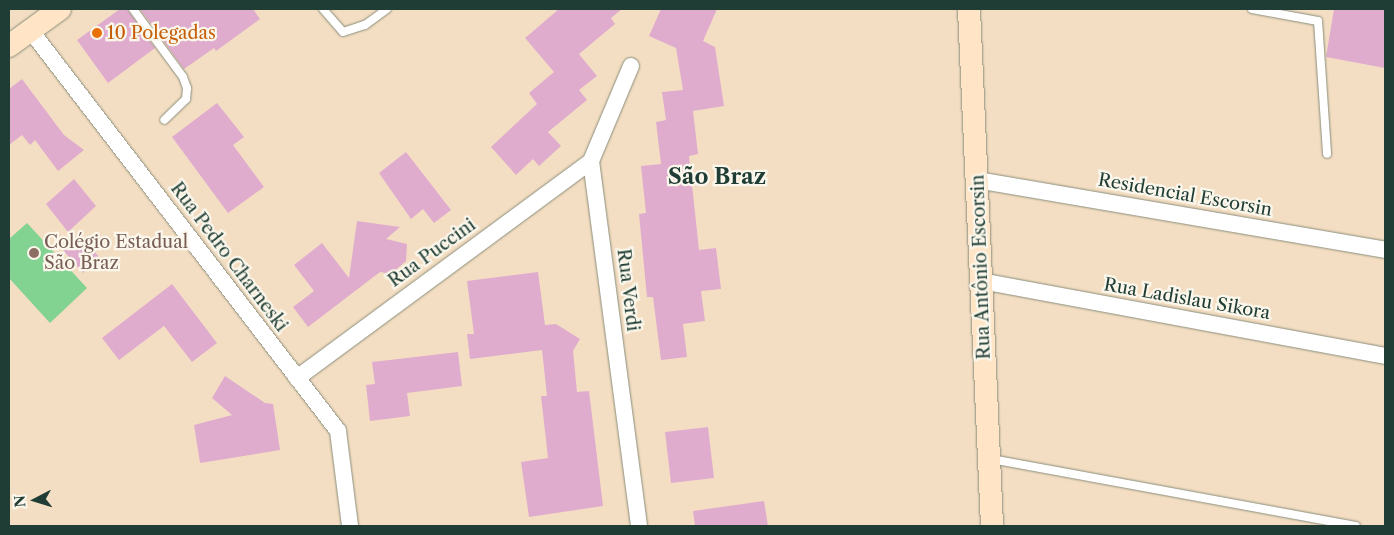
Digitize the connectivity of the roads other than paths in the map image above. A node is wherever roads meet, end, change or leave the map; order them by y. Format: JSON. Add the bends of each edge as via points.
{"nodes":[{"id":1,"x":60,"y":9,"type":"edge"},
{"id":2,"x":133,"y":9,"type":"edge"},
{"id":3,"x":323,"y":9,"type":"edge"},
{"id":4,"x":387,"y":9,"type":"edge"},
{"id":5,"x":969,"y":9,"type":"edge"},
{"id":6,"x":1252,"y":9,"type":"edge"},
{"id":7,"x":31,"y":31,"type":"junction"},
{"id":8,"x":9,"y":46,"type":"edge"},
{"id":9,"x":631,"y":66,"type":"dead end"},
{"id":10,"x":164,"y":120,"type":"dead end"},
{"id":11,"x":1327,"y":154,"type":"dead end"},
{"id":12,"x":591,"y":161,"type":"junction"},
{"id":13,"x":977,"y":180,"type":"junction"},
{"id":14,"x":1385,"y":250,"type":"edge"},
{"id":15,"x":981,"y":281,"type":"junction"},
{"id":16,"x":1385,"y":356,"type":"edge"},
{"id":17,"x":297,"y":378,"type":"junction"},
{"id":18,"x":989,"y":459,"type":"junction"},
{"id":19,"x":350,"y":526,"type":"edge"},
{"id":20,"x":639,"y":526,"type":"edge"},
{"id":21,"x":992,"y":526,"type":"edge"},
{"id":22,"x":1356,"y":526,"type":"edge"}],
"edges":[{"from":1,"to":7,"type":"street"},
{"from":2,"to":10,"type":"lane","via":[[183,77],[187,88],[186,99]]},
{"from":3,"to":4,"type":"lane","via":[[343,32],[365,25]]},
{"from":5,"to":13,"type":"street","name":"Rua Antônio Escorsin"},
{"from":6,"to":11,"type":"lane","via":[[1318,21]]},
{"from":7,"to":8,"type":"street"},
{"from":7,"to":17,"type":"street","name":"Rua Pedro Charneski"},
{"from":9,"to":12,"type":"street"},
{"from":12,"to":17,"type":"street","name":"Rua Puccini"},
{"from":12,"to":20,"type":"street","name":"Rua Verdi"},
{"from":13,"to":14,"type":"street","name":"Residencial Escorsin"},
{"from":13,"to":15,"type":"street","name":"Rua Antônio Escorsin"},
{"from":15,"to":16,"type":"street","name":"Rua Ladislau Sikora"},
{"from":15,"to":18,"type":"street","name":"Rua Antônio Escorsin"},
{"from":17,"to":19,"type":"street","name":"Rua Pedro Charneski","via":[[338,431]]},
{"from":18,"to":21,"type":"street","name":"Rua Antônio Escorsin"},
{"from":18,"to":22,"type":"lane"}]}
